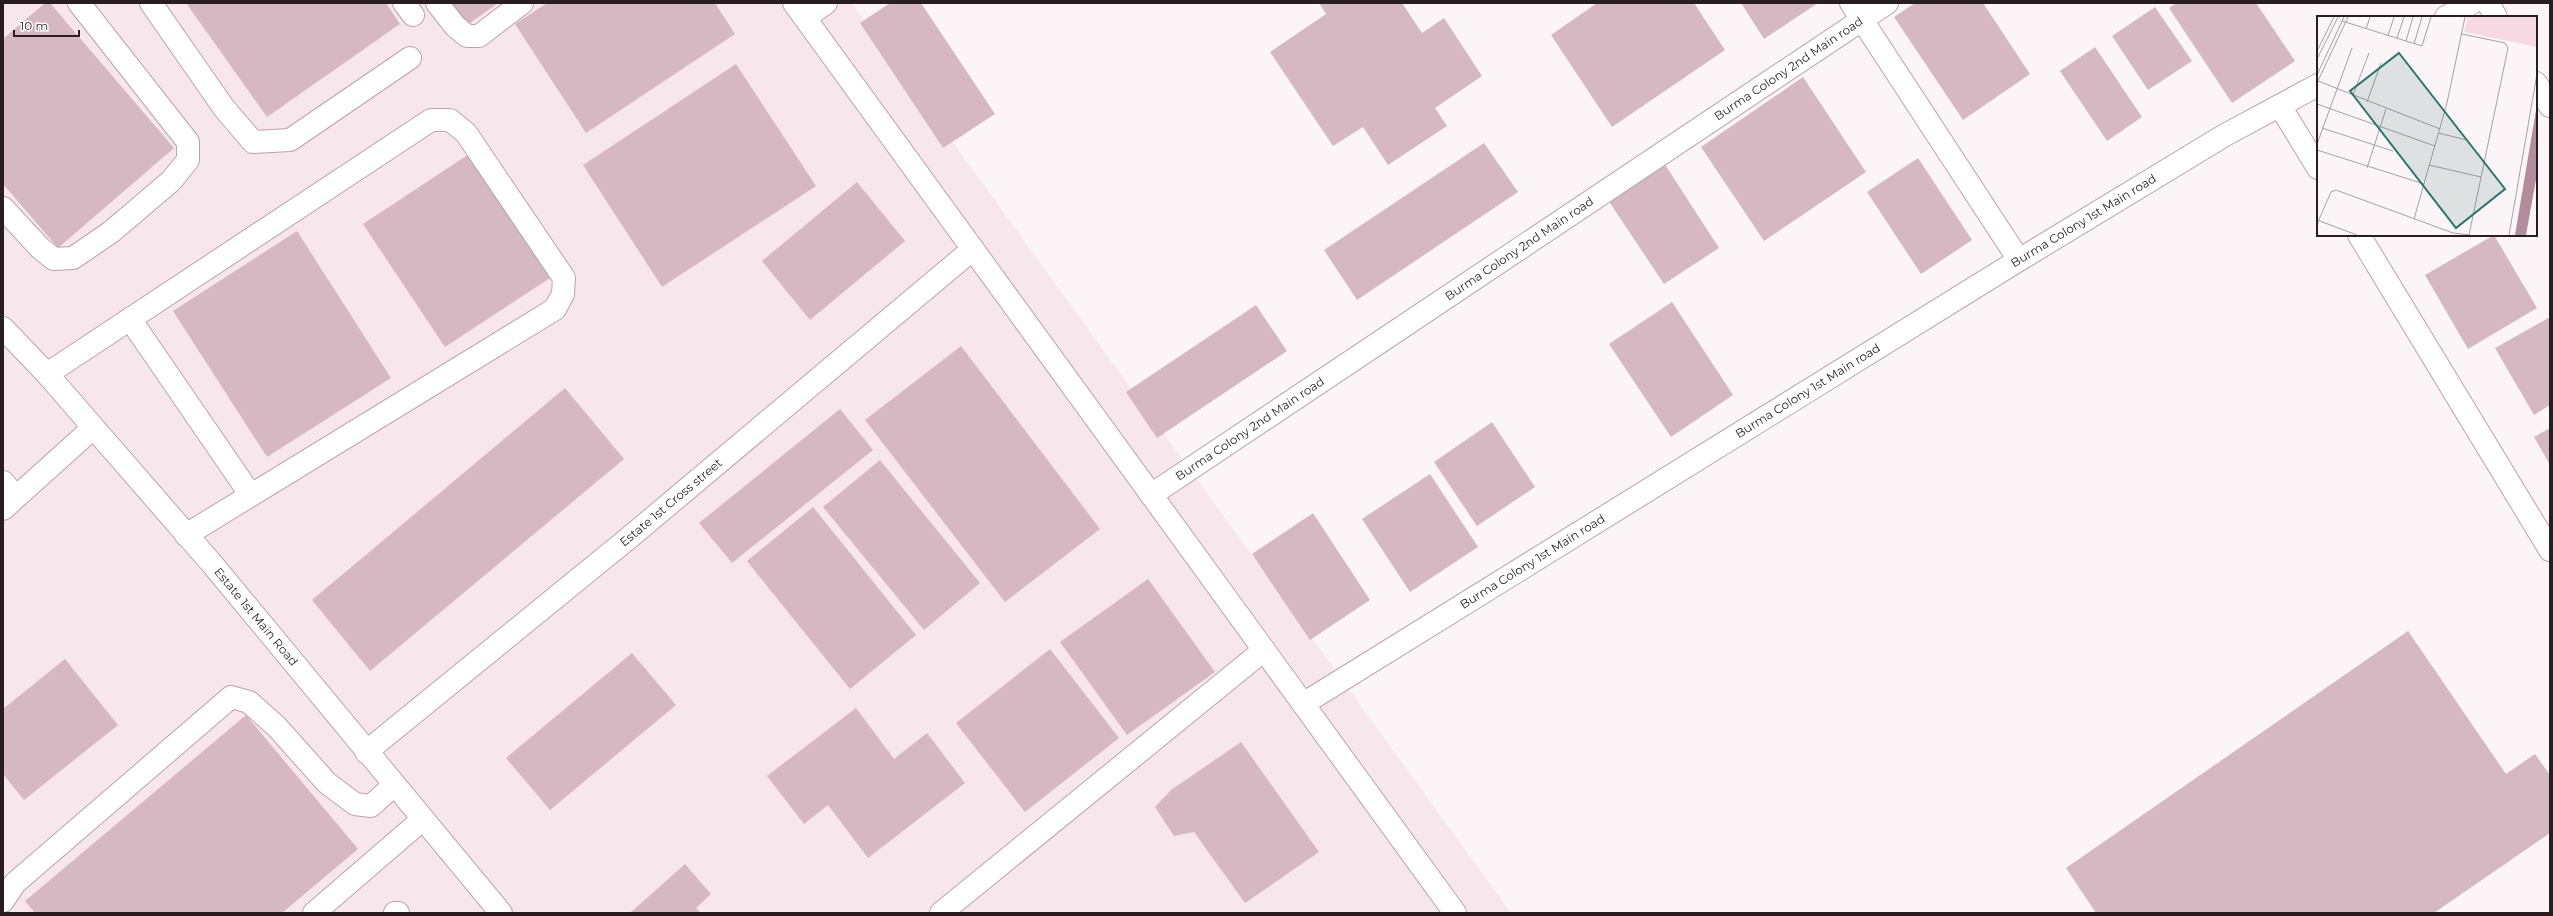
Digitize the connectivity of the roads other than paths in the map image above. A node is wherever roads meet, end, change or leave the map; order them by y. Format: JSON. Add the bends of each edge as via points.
{"nodes":[{"id":1,"x":79,"y":3,"type":"edge"},
{"id":2,"x":150,"y":3,"type":"edge"},
{"id":3,"x":436,"y":3,"type":"edge"},
{"id":4,"x":522,"y":3,"type":"edge"},
{"id":5,"x":826,"y":3,"type":"edge"},
{"id":6,"x":1887,"y":3,"type":"edge"},
{"id":7,"x":2472,"y":3,"type":"edge"},
{"id":8,"x":2488,"y":3,"type":"edge"},
{"id":9,"x":799,"y":10,"type":"edge"},
{"id":10,"x":1857,"y":11,"type":"edge"},
{"id":11,"x":2448,"y":16,"type":"edge"},
{"id":12,"x":2495,"y":16,"type":"edge"},
{"id":13,"x":410,"y":58,"type":"dead end"},
{"id":14,"x":2537,"y":85,"type":"edge"},
{"id":15,"x":2317,"y":86,"type":"edge"},
{"id":16,"x":2280,"y":106,"type":"junction"},
{"id":17,"x":2550,"y":106,"type":"edge"},
{"id":18,"x":2317,"y":166,"type":"edge"},
{"id":19,"x":3,"y":208,"type":"edge"},
{"id":20,"x":2360,"y":236,"type":"edge"},
{"id":21,"x":972,"y":249,"type":"junction"},
{"id":22,"x":2019,"y":260,"type":"junction"},
{"id":23,"x":130,"y":319,"type":"junction"},
{"id":24,"x":3,"y":328,"type":"edge"},
{"id":25,"x":47,"y":374,"type":"junction"},
{"id":26,"x":93,"y":428,"type":"junction"},
{"id":27,"x":250,"y":494,"type":"junction"},
{"id":28,"x":1151,"y":495,"type":"junction"},
{"id":29,"x":7,"y":496,"type":"edge"},
{"id":30,"x":186,"y":535,"type":"junction"},
{"id":31,"x":2550,"y":550,"type":"edge"},
{"id":32,"x":1264,"y":650,"type":"junction"},
{"id":33,"x":1303,"y":704,"type":"junction"},
{"id":34,"x":366,"y":752,"type":"junction"},
{"id":35,"x":394,"y":785,"type":"junction"},
{"id":36,"x":423,"y":819,"type":"junction"},
{"id":37,"x":3,"y":901,"type":"edge"},
{"id":38,"x":3,"y":904,"type":"edge"},
{"id":39,"x":7,"y":913,"type":"edge"},
{"id":40,"x":314,"y":913,"type":"edge"},
{"id":41,"x":501,"y":913,"type":"edge"},
{"id":42,"x":941,"y":913,"type":"edge"},
{"id":43,"x":1455,"y":913,"type":"edge"}],
"edges":[{"from":1,"to":19,"type":"street","via":[[188,142],[188,160],[171,181],[110,232],[73,258],[54,259],[40,248]]},
{"from":2,"to":13,"type":"street","via":[[224,108],[253,142],[290,140]]},
{"from":3,"to":4,"type":"street","via":[[467,36],[479,36]]},
{"from":5,"to":9,"type":"street"},
{"from":6,"to":10,"type":"street","name":"Burma Colony 2nd Main road"},
{"from":7,"to":11,"type":"street"},
{"from":8,"to":12,"type":"street"},
{"from":9,"to":21,"type":"street"},
{"from":10,"to":22,"type":"street"},
{"from":10,"to":28,"type":"street","name":"Burma Colony 2nd Main road"},
{"from":14,"to":17,"type":"street"},
{"from":15,"to":16,"type":"street","name":"Burma Colony 1st Main road"},
{"from":16,"to":18,"type":"street"},
{"from":16,"to":22,"type":"street","name":"Burma Colony 1st Main road","via":[[2225,135]]},
{"from":20,"to":31,"type":"street"},
{"from":21,"to":28,"type":"street"},
{"from":21,"to":34,"type":"street","name":"Estate 1st Cross street","via":[[630,537]]},
{"from":22,"to":33,"type":"street","name":"Burma Colony 1st Main road"},
{"from":23,"to":25,"type":"street"},
{"from":23,"to":27,"type":"street"},
{"from":23,"to":27,"type":"street","via":[[431,120],[450,120],[466,133],[517,207],[564,278],[563,294],[555,310]]},
{"from":24,"to":25,"type":"street","name":"Estate 1st Main Road"},
{"from":25,"to":26,"type":"street","name":"Estate 1st Main Road"},
{"from":26,"to":29,"type":"street"},
{"from":26,"to":30,"type":"street","name":"Estate 1st Main Road"},
{"from":27,"to":30,"type":"street"},
{"from":28,"to":32,"type":"street"},
{"from":30,"to":34,"type":"street","name":"Estate 1st Main Road"},
{"from":32,"to":33,"type":"street"},
{"from":32,"to":42,"type":"street"},
{"from":33,"to":43,"type":"street"},
{"from":34,"to":35,"type":"street","name":"Estate 1st Main Road"},
{"from":35,"to":36,"type":"street","name":"Estate 1st Main Road"},
{"from":35,"to":37,"type":"street","via":[[371,806],[355,804],[327,783],[277,727],[249,702],[231,697],[15,883]]},
{"from":36,"to":40,"type":"street"},
{"from":36,"to":41,"type":"street","name":"Estate 1st Main Road"},
{"from":38,"to":39,"type":"street"}]}
